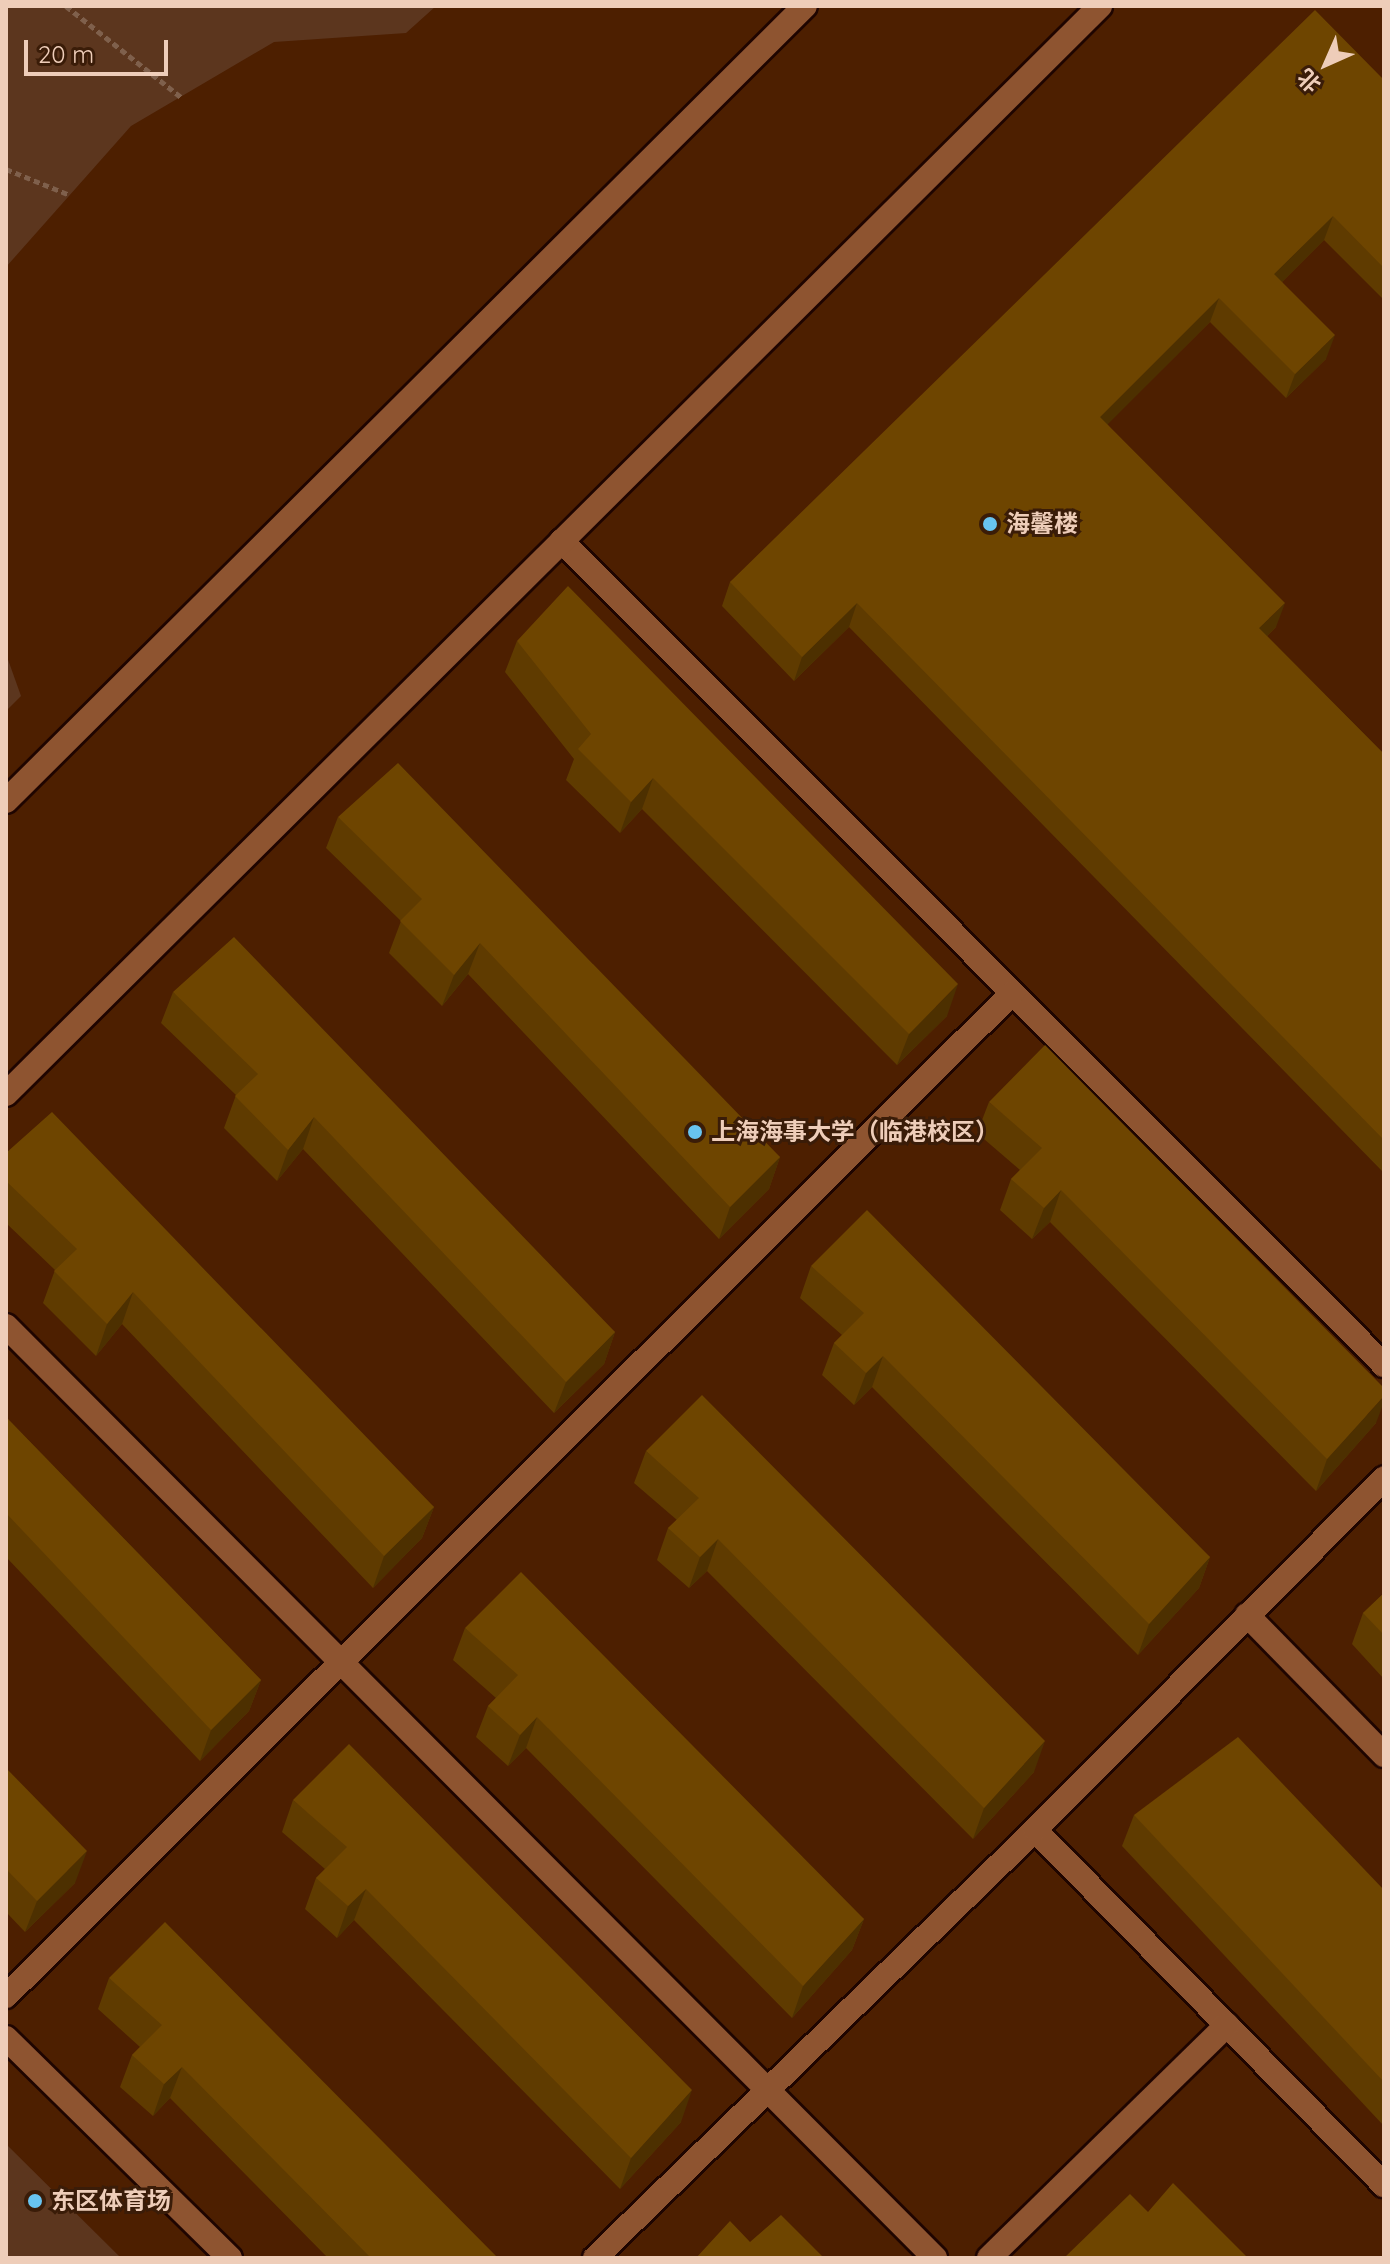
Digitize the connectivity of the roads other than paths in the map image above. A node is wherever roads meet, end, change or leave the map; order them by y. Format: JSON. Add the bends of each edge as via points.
{"nodes":[{"id":1,"x":805,"y":6,"type":"edge"},
{"id":2,"x":1100,"y":6,"type":"edge"},
{"id":3,"x":562,"y":541,"type":"junction"},
{"id":4,"x":6,"y":801,"type":"edge"},
{"id":5,"x":1012,"y":993,"type":"junction"},
{"id":6,"x":6,"y":1094,"type":"edge"},
{"id":7,"x":6,"y":1326,"type":"edge"},
{"id":8,"x":1384,"y":1365,"type":"edge"},
{"id":9,"x":1384,"y":1478,"type":"edge"},
{"id":10,"x":1247,"y":1615,"type":"junction"},
{"id":11,"x":340,"y":1662,"type":"junction"},
{"id":12,"x":1384,"y":1755,"type":"edge"},
{"id":13,"x":1035,"y":1830,"type":"junction"},
{"id":14,"x":6,"y":1996,"type":"edge"},
{"id":15,"x":1227,"y":2025,"type":"junction"},
{"id":16,"x":6,"y":2038,"type":"edge"},
{"id":17,"x":766,"y":2090,"type":"junction"},
{"id":18,"x":1384,"y":2185,"type":"edge"},
{"id":19,"x":230,"y":2258,"type":"edge"},
{"id":20,"x":595,"y":2258,"type":"edge"},
{"id":21,"x":935,"y":2258,"type":"edge"},
{"id":22,"x":989,"y":2258,"type":"edge"}],
"edges":[{"from":1,"to":4,"type":"lane"},
{"from":2,"to":3,"type":"lane"},
{"from":3,"to":5,"type":"lane"},
{"from":3,"to":6,"type":"lane"},
{"from":5,"to":8,"type":"lane"},
{"from":5,"to":11,"type":"lane"},
{"from":7,"to":11,"type":"lane"},
{"from":9,"to":10,"type":"lane"},
{"from":10,"to":12,"type":"lane"},
{"from":10,"to":13,"type":"lane"},
{"from":11,"to":14,"type":"lane"},
{"from":11,"to":17,"type":"lane"},
{"from":13,"to":15,"type":"lane"},
{"from":13,"to":17,"type":"lane"},
{"from":15,"to":18,"type":"lane"},
{"from":15,"to":22,"type":"lane"},
{"from":16,"to":19,"type":"lane"},
{"from":17,"to":20,"type":"lane"},
{"from":17,"to":21,"type":"lane"}]}
